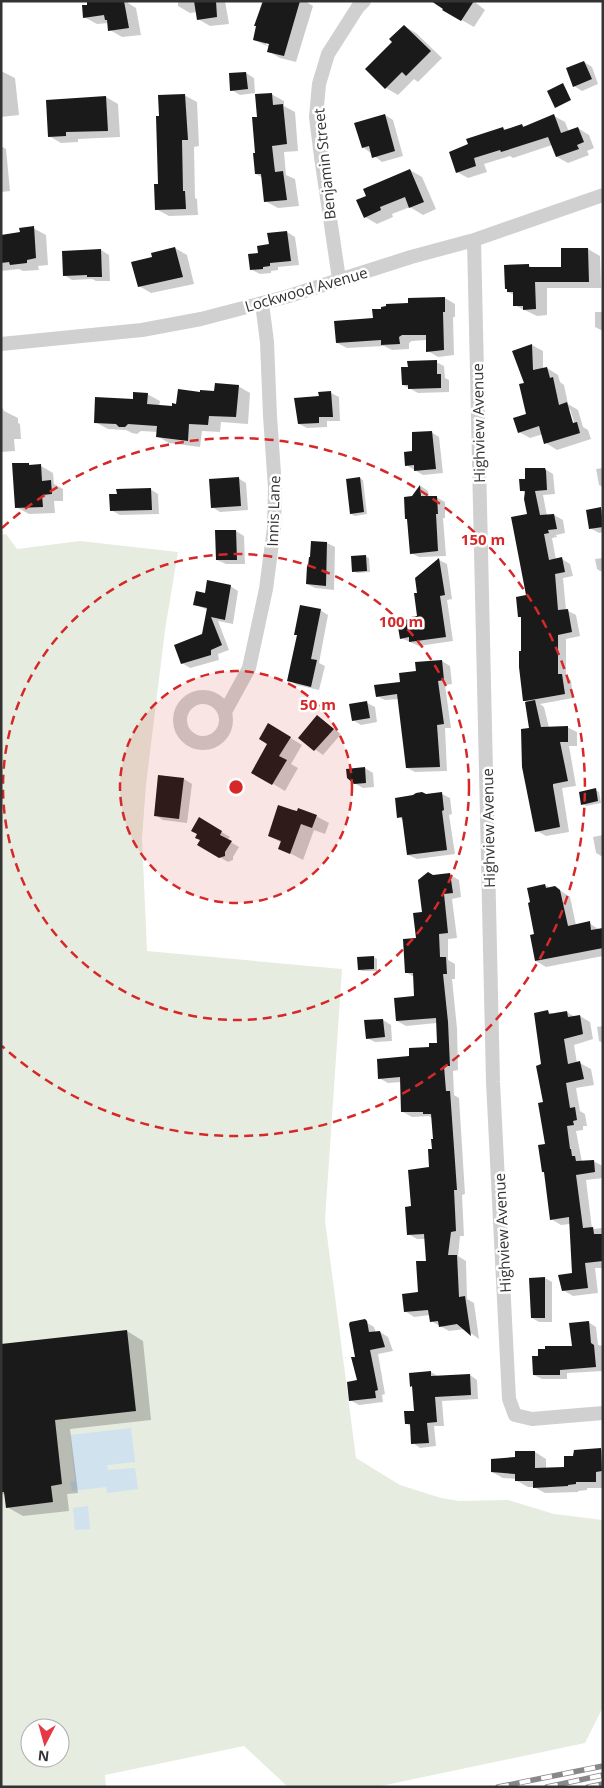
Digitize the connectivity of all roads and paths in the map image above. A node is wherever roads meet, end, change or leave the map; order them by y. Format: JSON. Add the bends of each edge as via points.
{"nodes":[{"id":1,"x":358,"y":3,"type":"edge"},
{"id":2,"x":603,"y":195,"type":"edge"},
{"id":3,"x":474,"y":240,"type":"junction"},
{"id":4,"x":339,"y":280,"type":"junction"},
{"id":5,"x":262,"y":303,"type":"junction"},
{"id":6,"x":1,"y":344,"type":"edge"},
{"id":7,"x":225,"y":712,"type":"dead end"},
{"id":8,"x":603,"y":1413,"type":"edge"}],
"edges":[{"from":1,"to":4,"type":"street","name":"Benjamin Street","via":[[328,54],[319,84],[316,117]]},
{"from":2,"to":3,"type":"street","name":"Lockwood Avenue"},
{"from":3,"to":4,"type":"street","name":"Lockwood Avenue"},
{"from":3,"to":8,"type":"street","name":"Highview Avenue","via":[[494,1082],[509,1399],[514,1415],[532,1419]]},
{"from":4,"to":5,"type":"street","name":"Lockwood Avenue"},
{"from":5,"to":6,"type":"street","name":"Lockwood Avenue","via":[[142,330]]},
{"from":5,"to":7,"type":"street","name":"Innis Lane","via":[[275,488],[274,528],[266,589],[249,668]]}]}
